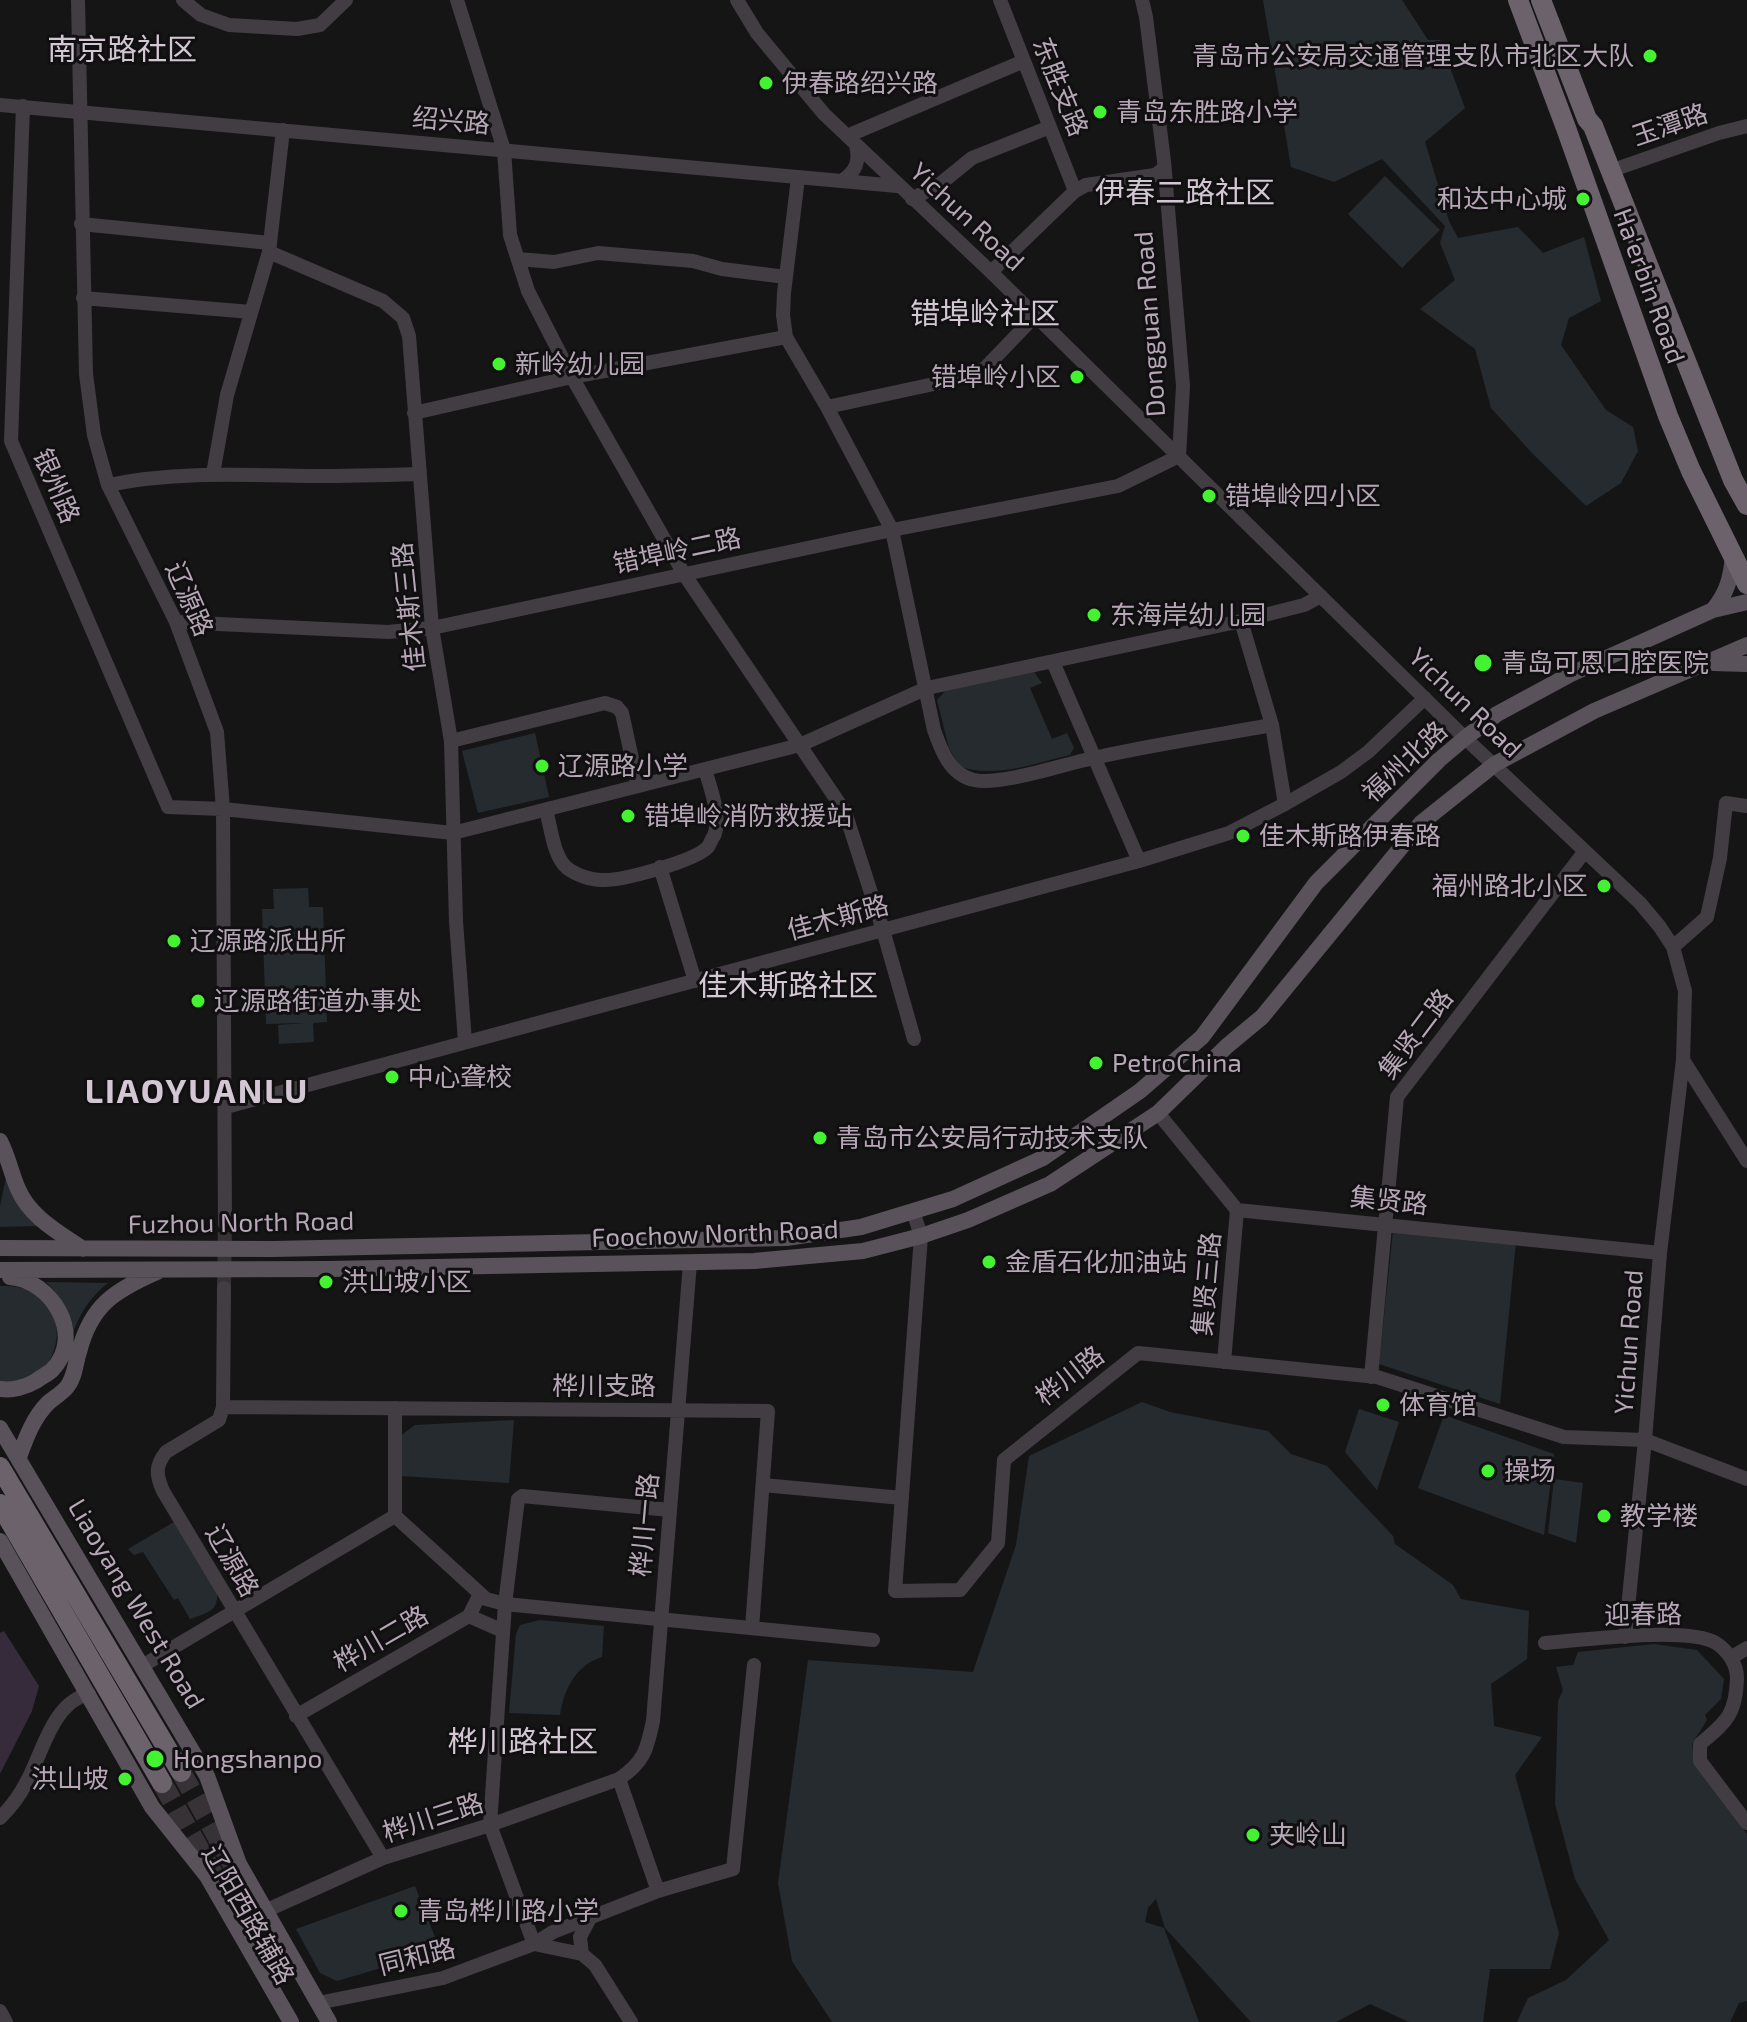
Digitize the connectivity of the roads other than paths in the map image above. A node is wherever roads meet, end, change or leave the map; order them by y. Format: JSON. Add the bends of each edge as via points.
{"nodes":[{"id":1,"x":78,"y":0,"type":"edge"},
{"id":2,"x":183,"y":0,"type":"edge"},
{"id":3,"x":346,"y":0,"type":"edge"},
{"id":4,"x":457,"y":0,"type":"edge"},
{"id":5,"x":737,"y":0,"type":"edge"},
{"id":6,"x":1000,"y":0,"type":"edge"},
{"id":7,"x":1142,"y":0,"type":"edge"},
{"id":8,"x":1518,"y":0,"type":"edge"},
{"id":9,"x":1541,"y":0,"type":"edge"},
{"id":10,"x":1024,"y":61,"type":"junction"},
{"id":11,"x":0,"y":105,"type":"edge"},
{"id":12,"x":23,"y":106,"type":"junction"},
{"id":13,"x":80,"y":111,"type":"junction"},
{"id":14,"x":1747,"y":126,"type":"edge"},
{"id":15,"x":1050,"y":127,"type":"junction"},
{"id":16,"x":283,"y":130,"type":"junction"},
{"id":17,"x":851,"y":140,"type":"junction"},
{"id":18,"x":504,"y":150,"type":"junction"},
{"id":19,"x":1163,"y":169,"type":"junction"},
{"id":20,"x":1610,"y":171,"type":"junction"},
{"id":21,"x":798,"y":178,"type":"junction"},
{"id":22,"x":842,"y":181,"type":"junction"},
{"id":23,"x":897,"y":186,"type":"junction"},
{"id":24,"x":1075,"y":191,"type":"junction"},
{"id":25,"x":912,"y":199,"type":"junction"},
{"id":26,"x":81,"y":224,"type":"junction"},
{"id":27,"x":270,"y":248,"type":"junction"},
{"id":28,"x":518,"y":259,"type":"junction"},
{"id":29,"x":991,"y":272,"type":"junction"},
{"id":30,"x":786,"y":277,"type":"junction"},
{"id":31,"x":83,"y":298,"type":"junction"},
{"id":32,"x":251,"y":312,"type":"junction"},
{"id":33,"x":1036,"y":315,"type":"junction"},
{"id":34,"x":786,"y":337,"type":"junction"},
{"id":35,"x":572,"y":377,"type":"junction"},
{"id":36,"x":827,"y":407,"type":"junction"},
{"id":37,"x":414,"y":413,"type":"junction"},
{"id":38,"x":1179,"y":456,"type":"junction"},
{"id":39,"x":213,"y":474,"type":"junction"},
{"id":40,"x":420,"y":474,"type":"junction"},
{"id":41,"x":108,"y":485,"type":"junction"},
{"id":42,"x":1747,"y":505,"type":"edge"},
{"id":43,"x":892,"y":530,"type":"junction"},
{"id":44,"x":1733,"y":556,"type":"junction"},
{"id":45,"x":684,"y":574,"type":"junction"},
{"id":46,"x":1747,"y":584,"type":"edge"},
{"id":47,"x":1321,"y":596,"type":"junction"},
{"id":48,"x":1747,"y":602,"type":"edge"},
{"id":49,"x":1713,"y":610,"type":"junction"},
{"id":50,"x":1241,"y":621,"type":"junction"},
{"id":51,"x":176,"y":622,"type":"junction"},
{"id":52,"x":432,"y":628,"type":"junction"},
{"id":53,"x":1747,"y":645,"type":"edge"},
{"id":54,"x":1053,"y":662,"type":"junction"},
{"id":55,"x":1708,"y":663,"type":"junction"},
{"id":56,"x":1747,"y":664,"type":"edge"},
{"id":57,"x":927,"y":688,"type":"junction"},
{"id":58,"x":1425,"y":698,"type":"junction"},
{"id":59,"x":1272,"y":725,"type":"junction"},
{"id":60,"x":1465,"y":738,"type":"junction"},
{"id":61,"x":451,"y":741,"type":"junction"},
{"id":62,"x":800,"y":745,"type":"junction"},
{"id":63,"x":1094,"y":758,"type":"junction"},
{"id":64,"x":1495,"y":764,"type":"junction"},
{"id":65,"x":705,"y":769,"type":"junction"},
{"id":66,"x":638,"y":786,"type":"junction"},
{"id":67,"x":1285,"y":804,"type":"junction"},
{"id":68,"x":1747,"y":806,"type":"edge"},
{"id":69,"x":223,"y":809,"type":"junction"},
{"id":70,"x":546,"y":810,"type":"junction"},
{"id":71,"x":453,"y":833,"type":"junction"},
{"id":72,"x":1585,"y":851,"type":"junction"},
{"id":73,"x":1139,"y":861,"type":"junction"},
{"id":74,"x":660,"y":867,"type":"junction"},
{"id":75,"x":883,"y":930,"type":"junction"},
{"id":76,"x":1673,"y":947,"type":"junction"},
{"id":77,"x":695,"y":981,"type":"junction"},
{"id":78,"x":914,"y":1039,"type":"dead end"},
{"id":79,"x":465,"y":1042,"type":"junction"},
{"id":80,"x":1683,"y":1060,"type":"junction"},
{"id":81,"x":226,"y":1107,"type":"junction"},
{"id":82,"x":1158,"y":1113,"type":"junction"},
{"id":83,"x":0,"y":1141,"type":"edge"},
{"id":84,"x":1747,"y":1161,"type":"edge"},
{"id":85,"x":1237,"y":1210,"type":"junction"},
{"id":86,"x":913,"y":1211,"type":"junction"},
{"id":87,"x":225,"y":1224,"type":"tunnel mouth"},
{"id":88,"x":1385,"y":1225,"type":"junction"},
{"id":89,"x":921,"y":1236,"type":"junction"},
{"id":90,"x":0,"y":1248,"type":"edge"},
{"id":91,"x":83,"y":1249,"type":"junction"},
{"id":92,"x":1660,"y":1253,"type":"junction"},
{"id":93,"x":690,"y":1263,"type":"junction"},
{"id":94,"x":163,"y":1269,"type":"junction"},
{"id":95,"x":0,"y":1273,"type":"edge"},
{"id":96,"x":224,"y":1288,"type":"tunnel mouth"},
{"id":97,"x":1224,"y":1362,"type":"junction"},
{"id":98,"x":1371,"y":1377,"type":"junction"},
{"id":99,"x":0,"y":1389,"type":"edge"},
{"id":100,"x":223,"y":1407,"type":"junction"},
{"id":101,"x":395,"y":1408,"type":"junction"},
{"id":102,"x":679,"y":1410,"type":"junction"},
{"id":103,"x":0,"y":1428,"type":"edge"},
{"id":104,"x":1645,"y":1440,"type":"junction"},
{"id":105,"x":19,"y":1457,"type":"junction"},
{"id":106,"x":0,"y":1467,"type":"edge"},
{"id":107,"x":1747,"y":1479,"type":"edge"},
{"id":108,"x":763,"y":1485,"type":"junction"},
{"id":109,"x":902,"y":1498,"type":"junction"},
{"id":110,"x":0,"y":1504,"type":"edge"},
{"id":111,"x":670,"y":1510,"type":"junction"},
{"id":112,"x":395,"y":1516,"type":"junction"},
{"id":113,"x":14,"y":1529,"type":"edge"},
{"id":114,"x":480,"y":1594,"type":"junction"},
{"id":115,"x":505,"y":1604,"type":"junction"},
{"id":116,"x":232,"y":1611,"type":"junction"},
{"id":117,"x":469,"y":1616,"type":"junction"},
{"id":118,"x":660,"y":1619,"type":"junction"},
{"id":119,"x":752,"y":1628,"type":"junction"},
{"id":120,"x":503,"y":1631,"type":"junction"},
{"id":121,"x":1625,"y":1637,"type":"junction"},
{"id":122,"x":873,"y":1640,"type":"dead end"},
{"id":123,"x":1545,"y":1643,"type":"dead end"},
{"id":124,"x":1747,"y":1648,"type":"edge"},
{"id":125,"x":1732,"y":1657,"type":"junction"},
{"id":126,"x":754,"y":1665,"type":"dead end"},
{"id":127,"x":142,"y":1666,"type":"junction"},
{"id":128,"x":89,"y":1694,"type":"junction"},
{"id":129,"x":296,"y":1716,"type":"junction"},
{"id":130,"x":181,"y":1772,"type":"tunnel mouth"},
{"id":131,"x":619,"y":1779,"type":"junction"},
{"id":132,"x":162,"y":1783,"type":"tunnel mouth"},
{"id":133,"x":0,"y":1818,"type":"edge"},
{"id":134,"x":1747,"y":1823,"type":"edge"},
{"id":135,"x":490,"y":1825,"type":"junction"},
{"id":136,"x":173,"y":1832,"type":"junction"},
{"id":137,"x":383,"y":1858,"type":"junction"},
{"id":138,"x":658,"y":1891,"type":"junction"},
{"id":139,"x":265,"y":1911,"type":"junction"},
{"id":140,"x":590,"y":1918,"type":"junction"},
{"id":141,"x":534,"y":1944,"type":"junction"},
{"id":142,"x":582,"y":1954,"type":"junction"},
{"id":143,"x":318,"y":2003,"type":"junction"},
{"id":144,"x":0,"y":2011,"type":"edge"},
{"id":145,"x":6,"y":2022,"type":"edge"},
{"id":146,"x":282,"y":2022,"type":"edge"},
{"id":147,"x":291,"y":2022,"type":"edge"},
{"id":148,"x":329,"y":2022,"type":"edge"},
{"id":149,"x":631,"y":2022,"type":"edge"}],
"edges":[{"from":1,"to":13,"type":"street","name":"辽源路"},
{"from":2,"to":3,"type":"street","via":[[201,15],[229,25],[297,29],[320,25]]},
{"from":4,"to":18,"type":"street"},
{"from":5,"to":17,"type":"street","name":"Yichun Road","via":[[789,74]]},
{"from":6,"to":10,"type":"street","name":"东胜支路"},
{"from":7,"to":19,"type":"street","name":"Dongguan Road"},
{"from":8,"to":44,"type":"highway","name":"Ha'erbin Road","via":[[1668,416]]},
{"from":9,"to":20,"type":"highway","name":"Ha'erbin Road"},
{"from":10,"to":15,"type":"street","name":"东胜支路"},
{"from":10,"to":17,"type":"street"},
{"from":11,"to":12,"type":"street","name":"绍兴路"},
{"from":12,"to":13,"type":"street","name":"绍兴路"},
{"from":12,"to":69,"type":"street","name":"银州路","via":[[11,441],[168,807]]},
{"from":13,"to":16,"type":"street","name":"绍兴路"},
{"from":13,"to":26,"type":"street","name":"辽源路"},
{"from":14,"to":20,"type":"street","name":"玉潭路"},
{"from":15,"to":24,"type":"street","name":"东胜支路"},
{"from":15,"to":25,"type":"street","via":[[972,158]]},
{"from":16,"to":18,"type":"street","name":"绍兴路"},
{"from":16,"to":27,"type":"street"},
{"from":17,"to":22,"type":"street","via":[[857,165]]},
{"from":17,"to":23,"type":"street","name":"Yichun Road"},
{"from":18,"to":21,"type":"street","name":"绍兴路"},
{"from":18,"to":28,"type":"street","via":[[510,235]]},
{"from":19,"to":24,"type":"street"},
{"from":19,"to":38,"type":"street","name":"Dongguan Road","via":[[1183,386]]},
{"from":20,"to":42,"type":"highway","name":"Ha'erbin Road"},
{"from":21,"to":22,"type":"street","name":"绍兴路"},
{"from":21,"to":30,"type":"street"},
{"from":22,"to":23,"type":"street","name":"绍兴路"},
{"from":23,"to":25,"type":"street","name":"Yichun Road"},
{"from":24,"to":29,"type":"street"},
{"from":25,"to":29,"type":"street","name":"Yichun Road"},
{"from":26,"to":27,"type":"street","name":"佳木斯三路"},
{"from":26,"to":31,"type":"street","name":"辽源路"},
{"from":27,"to":32,"type":"street"},
{"from":27,"to":37,"type":"street","name":"佳木斯三路","via":[[383,301],[403,318]]},
{"from":28,"to":30,"type":"street","via":[[554,262],[598,253],[693,261]]},
{"from":28,"to":35,"type":"street","via":[[528,291]]},
{"from":29,"to":33,"type":"street","name":"Yichun Road"},
{"from":30,"to":34,"type":"street"},
{"from":31,"to":32,"type":"street"},
{"from":31,"to":41,"type":"street","name":"辽源路","via":[[94,435]]},
{"from":32,"to":39,"type":"street","via":[[227,395]]},
{"from":33,"to":36,"type":"street","via":[[971,376]]},
{"from":33,"to":38,"type":"street","name":"Yichun Road"},
{"from":34,"to":35,"type":"street"},
{"from":34,"to":36,"type":"street"},
{"from":35,"to":37,"type":"street"},
{"from":35,"to":45,"type":"street"},
{"from":36,"to":43,"type":"street"},
{"from":37,"to":40,"type":"street","name":"佳木斯三路"},
{"from":38,"to":43,"type":"street","name":"错埠岭二路","via":[[1118,486]]},
{"from":38,"to":47,"type":"street","name":"Yichun Road"},
{"from":39,"to":40,"type":"street"},
{"from":39,"to":41,"type":"street"},
{"from":40,"to":52,"type":"street","name":"佳木斯三路"},
{"from":41,"to":51,"type":"street","name":"辽源路"},
{"from":43,"to":45,"type":"street","name":"错埠岭二路"},
{"from":43,"to":57,"type":"street"},
{"from":44,"to":46,"type":"highway","name":"Ha'erbin Road"},
{"from":44,"to":49,"type":"main road","via":[[1724,596]]},
{"from":45,"to":52,"type":"street","name":"错埠岭二路"},
{"from":45,"to":62,"type":"street"},
{"from":47,"to":50,"type":"street"},
{"from":47,"to":58,"type":"street","name":"Yichun Road"},
{"from":48,"to":49,"type":"main road","name":"福州北路"},
{"from":49,"to":60,"type":"main road","name":"福州北路","via":[[1571,674],[1497,714]]},
{"from":50,"to":54,"type":"street"},
{"from":50,"to":59,"type":"street"},
{"from":51,"to":52,"type":"street","name":"错埠岭二路","via":[[388,632]]},
{"from":51,"to":69,"type":"street","name":"辽源路","via":[[217,732]]},
{"from":52,"to":61,"type":"street","name":"佳木斯三路"},
{"from":53,"to":55,"type":"main road"},
{"from":54,"to":57,"type":"street"},
{"from":54,"to":63,"type":"street"},
{"from":55,"to":56,"type":"main road"},
{"from":55,"to":64,"type":"main road","via":[[1594,711]]},
{"from":57,"to":62,"type":"street"},
{"from":57,"to":63,"type":"street","via":[[943,754],[957,772],[974,780],[997,780]]},
{"from":58,"to":60,"type":"street","name":"Yichun Road"},
{"from":58,"to":67,"type":"street","name":"佳木斯路","via":[[1368,752]]},
{"from":59,"to":63,"type":"street"},
{"from":59,"to":67,"type":"street"},
{"from":60,"to":64,"type":"street","name":"Yichun Road"},
{"from":60,"to":86,"type":"main road","via":[[1316,883],[1202,1037],[1150,1082],[1043,1158]]},
{"from":61,"to":66,"type":"street","via":[[605,703],[622,713]]},
{"from":61,"to":71,"type":"street","name":"佳木斯三路"},
{"from":62,"to":65,"type":"street"},
{"from":62,"to":75,"type":"street","via":[[845,812]]},
{"from":63,"to":73,"type":"street"},
{"from":64,"to":72,"type":"street","name":"Yichun Road"},
{"from":64,"to":82,"type":"main road","via":[[1421,823],[1262,1017]]},
{"from":65,"to":66,"type":"street"},
{"from":65,"to":74,"type":"street","via":[[716,832],[708,847],[693,857]]},
{"from":66,"to":70,"type":"street"},
{"from":67,"to":73,"type":"street","name":"佳木斯路","via":[[1229,833]]},
{"from":68,"to":76,"type":"street","via":[[1726,803],[1707,917]]},
{"from":69,"to":71,"type":"street"},
{"from":69,"to":81,"type":"street","name":"辽源路"},
{"from":70,"to":71,"type":"street"},
{"from":70,"to":74,"type":"street","via":[[558,855],[577,874],[605,881]]},
{"from":71,"to":79,"type":"street","name":"佳木斯三路"},
{"from":72,"to":76,"type":"street","name":"Yichun Road","via":[[1640,903]]},
{"from":72,"to":88,"type":"street","name":"集贤二路","via":[[1397,1097]]},
{"from":73,"to":75,"type":"street","name":"佳木斯路"},
{"from":74,"to":77,"type":"street"},
{"from":75,"to":77,"type":"street","name":"佳木斯路"},
{"from":75,"to":78,"type":"street"},
{"from":76,"to":80,"type":"street","name":"Yichun Road","via":[[1685,991]]},
{"from":77,"to":79,"type":"street","name":"佳木斯路"},
{"from":79,"to":81,"type":"street","name":"佳木斯路"},
{"from":80,"to":84,"type":"street"},
{"from":80,"to":92,"type":"street","name":"Yichun Road"},
{"from":81,"to":87,"type":"street","name":"辽源路"},
{"from":82,"to":85,"type":"street"},
{"from":82,"to":89,"type":"main road","name":"Foochow North Road","via":[[1050,1184]]},
{"from":83,"to":91,"type":"main road","via":[[30,1210]]},
{"from":85,"to":88,"type":"street","name":"集贤路"},
{"from":85,"to":97,"type":"street","name":"集贤三路"},
{"from":86,"to":89,"type":"street","name":"桦川路"},
{"from":86,"to":91,"type":"main road","name":"Fuzhou North Road","via":[[861,1227],[786,1238]]},
{"from":88,"to":92,"type":"street","name":"集贤路"},
{"from":88,"to":98,"type":"street","name":"集贤二路"},
{"from":89,"to":93,"type":"main road","name":"Foochow North Road","via":[[863,1251]]},
{"from":89,"to":109,"type":"street","name":"桦川路"},
{"from":90,"to":91,"type":"main road","name":"Fuzhou North Road"},
{"from":92,"to":104,"type":"street","name":"Yichun Road"},
{"from":93,"to":94,"type":"main road","name":"Fuzhou North Road"},
{"from":93,"to":102,"type":"street","name":"桦川一路"},
{"from":94,"to":95,"type":"main road","name":"Fuzhou North Road"},
{"from":94,"to":105,"type":"main road","via":[[119,1289],[102,1304],[86,1326],[67,1388],[32,1425]]},
{"from":95,"to":99,"type":"main road","via":[[48,1293],[64,1318],[65,1349],[53,1370],[29,1386]]},
{"from":96,"to":100,"type":"street"},
{"from":97,"to":98,"type":"street","name":"桦川路"},
{"from":97,"to":109,"type":"street","name":"桦川路","via":[[1138,1353],[1004,1460],[998,1543],[960,1590],[895,1591]]},
{"from":98,"to":104,"type":"street","name":"桦川路","via":[[1564,1437]]},
{"from":100,"to":101,"type":"street","name":"桦川支路"},
{"from":100,"to":116,"type":"street","name":"辽源路","via":[[219,1420],[166,1452],[156,1474]]},
{"from":101,"to":102,"type":"street","name":"桦川支路"},
{"from":101,"to":112,"type":"street"},
{"from":102,"to":108,"type":"street","name":"桦川支路","via":[[768,1411]]},
{"from":102,"to":111,"type":"street","name":"桦川一路"},
{"from":103,"to":105,"type":"main road","name":"Liaoyang West Road"},
{"from":104,"to":107,"type":"street","name":"桦川路"},
{"from":104,"to":121,"type":"street","name":"Yichun Road"},
{"from":105,"to":127,"type":"main road","name":"Liaoyang West Road"},
{"from":106,"to":113,"type":"highway","name":"Liaoyang West Road"},
{"from":108,"to":109,"type":"street"},
{"from":108,"to":119,"type":"street","name":"桦川支路"},
{"from":110,"to":113,"type":"highway","name":"Liaoyang West Road"},
{"from":111,"to":115,"type":"street","via":[[522,1496]]},
{"from":111,"to":118,"type":"street","name":"桦川一路"},
{"from":112,"to":114,"type":"street"},
{"from":112,"to":116,"type":"street"},
{"from":113,"to":128,"type":"main road","name":"Liaoyang West Road"},
{"from":113,"to":130,"type":"highway"},
{"from":113,"to":132,"type":"highway"},
{"from":114,"to":115,"type":"street"},
{"from":114,"to":117,"type":"street","name":"桦川二路"},
{"from":115,"to":118,"type":"street"},
{"from":115,"to":120,"type":"street"},
{"from":116,"to":127,"type":"street"},
{"from":116,"to":129,"type":"street","name":"辽源路"},
{"from":117,"to":120,"type":"street"},
{"from":117,"to":129,"type":"street","name":"桦川二路"},
{"from":118,"to":119,"type":"street"},
{"from":118,"to":131,"type":"street","name":"桦川一路","via":[[649,1738],[635,1768]]},
{"from":119,"to":122,"type":"street"},
{"from":120,"to":135,"type":"street"},
{"from":121,"to":123,"type":"street","name":"迎春路"},
{"from":121,"to":125,"type":"street","name":"迎春路","via":[[1685,1636],[1715,1642]]},
{"from":124,"to":125,"type":"street"},
{"from":125,"to":134,"type":"street","via":[[1735,1701],[1727,1721],[1700,1744],[1700,1761]]},
{"from":126,"to":138,"type":"street","via":[[733,1869]]},
{"from":127,"to":139,"type":"main road","name":"Liaoyang West Road","via":[[207,1776],[239,1864]]},
{"from":128,"to":133,"type":"street","via":[[67,1707],[53,1725],[27,1781]]},
{"from":128,"to":136,"type":"main road","name":"Liaoyang West Road","via":[[152,1807]]},
{"from":129,"to":137,"type":"street","name":"辽源路"},
{"from":131,"to":135,"type":"street","name":"桦川三路"},
{"from":131,"to":138,"type":"street"},
{"from":135,"to":137,"type":"street","name":"桦川三路"},
{"from":135,"to":141,"type":"street"},
{"from":136,"to":146,"type":"main road","name":"辽阳西路辅路"},
{"from":136,"to":147,"type":"main road","name":"Liaoyang West Road","via":[[207,1876]]},
{"from":137,"to":139,"type":"street","name":"桦川三路"},
{"from":138,"to":140,"type":"street","name":"同和路"},
{"from":139,"to":143,"type":"main road","name":"Liaoyang West Road"},
{"from":140,"to":141,"type":"street","name":"同和路"},
{"from":140,"to":142,"type":"street","via":[[580,1937]]},
{"from":141,"to":142,"type":"street"},
{"from":141,"to":143,"type":"street","name":"同和路","via":[[435,1981]]},
{"from":142,"to":149,"type":"street","via":[[595,1965]]},
{"from":143,"to":148,"type":"main road","name":"Liaoyang West Road"},
{"from":144,"to":145,"type":"street"}]}
